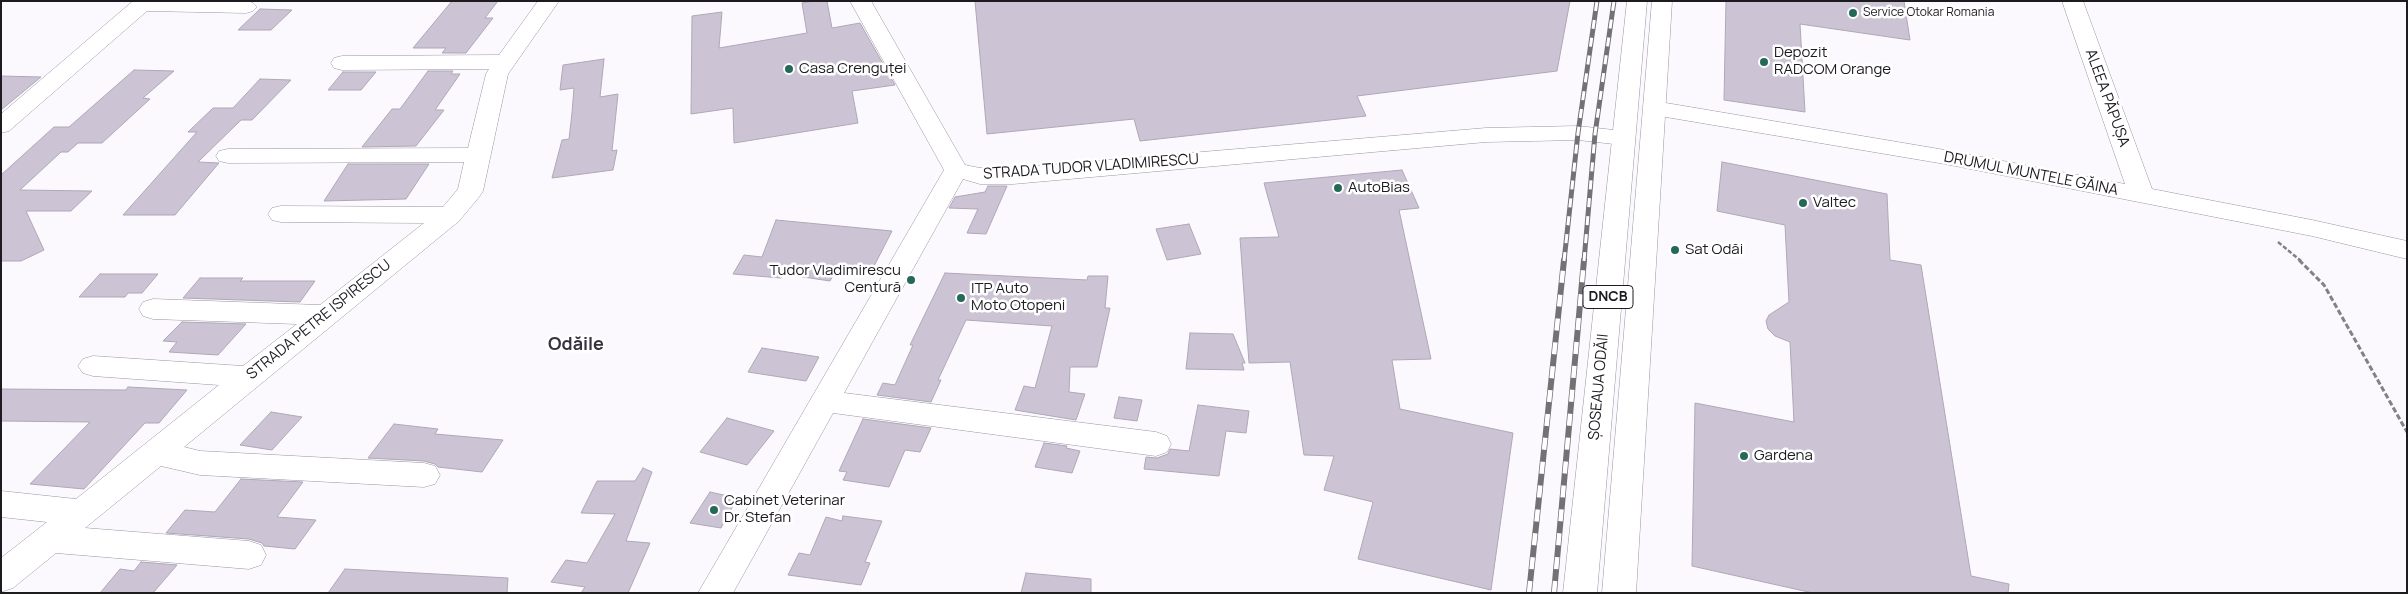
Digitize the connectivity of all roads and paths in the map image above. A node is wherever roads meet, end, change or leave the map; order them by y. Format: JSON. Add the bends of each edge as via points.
{"nodes":[{"id":1,"x":549,"y":1,"type":"edge"},
{"id":2,"x":860,"y":1,"type":"edge"},
{"id":3,"x":1637,"y":1,"type":"edge"},
{"id":4,"x":1662,"y":1,"type":"edge"},
{"id":5,"x":2072,"y":1,"type":"edge"},
{"id":6,"x":144,"y":3,"type":"edge"},
{"id":7,"x":246,"y":7,"type":"dead end"},
{"id":8,"x":504,"y":62,"type":"junction"},
{"id":9,"x":342,"y":63,"type":"dead end"},
{"id":10,"x":1654,"y":108,"type":"junction"},
{"id":11,"x":1,"y":126,"type":"edge"},
{"id":12,"x":1622,"y":138,"type":"junction"},
{"id":13,"x":479,"y":155,"type":"junction"},
{"id":14,"x":228,"y":156,"type":"dead end"},
{"id":15,"x":956,"y":170,"type":"junction"},
{"id":16,"x":2142,"y":196,"type":"junction"},
{"id":17,"x":281,"y":214,"type":"dead end"},
{"id":18,"x":450,"y":214,"type":"junction"},
{"id":19,"x":2246,"y":216,"type":"junction"},
{"id":20,"x":2407,"y":250,"type":"edge"},
{"id":21,"x":154,"y":309,"type":"dead end"},
{"id":22,"x":326,"y":315,"type":"junction"},
{"id":23,"x":93,"y":366,"type":"dead end"},
{"id":24,"x":249,"y":377,"type":"junction"},
{"id":25,"x":823,"y":401,"type":"junction"},
{"id":26,"x":2407,"y":432,"type":"edge"},
{"id":27,"x":1156,"y":444,"type":"dead end"},
{"id":28,"x":157,"y":453,"type":"junction"},
{"id":29,"x":424,"y":474,"type":"dead end"},
{"id":30,"x":1,"y":504,"type":"edge"},
{"id":31,"x":82,"y":513,"type":"junction"},
{"id":32,"x":50,"y":539,"type":"junction"},
{"id":33,"x":249,"y":555,"type":"dead end"},
{"id":34,"x":1,"y":578,"type":"edge"},
{"id":35,"x":715,"y":593,"type":"edge"},
{"id":36,"x":1580,"y":593,"type":"edge"},
{"id":37,"x":1620,"y":593,"type":"edge"}],
"edges":[{"from":1,"to":8,"type":"street","name":"STRADA PETRE ISPIRESCU"},
{"from":2,"to":15,"type":"street"},
{"from":3,"to":12,"type":"street","name":"ȘOSEAUA ODĂII","number":"DNCB"},
{"from":4,"to":10,"type":"street","number":"DNCB"},
{"from":5,"to":16,"type":"street","name":"ALEEA PĂPUȘA"},
{"from":6,"to":7,"type":"street"},
{"from":6,"to":11,"type":"street"},
{"from":8,"to":9,"type":"street"},
{"from":8,"to":13,"type":"street","name":"STRADA PETRE ISPIRESCU","via":[[497,74]]},
{"from":10,"to":16,"type":"street","name":"DRUMUL MUNTELE GĂINA"},
{"from":10,"to":37,"type":"street","number":"DNCB"},
{"from":12,"to":15,"type":"street","name":"STRADA TUDOR VLADIMIRESCU","via":[[1578,133],[1486,135],[1013,176],[980,176]]},
{"from":12,"to":36,"type":"street","name":"ȘOSEAUA ODĂII","number":"DNCB"},
{"from":13,"to":14,"type":"street"},
{"from":13,"to":18,"type":"street","name":"STRADA PETRE ISPIRESCU","via":[[470,191]]},
{"from":15,"to":25,"type":"street"},
{"from":16,"to":19,"type":"street","name":"DRUMUL MUNTELE GĂINA"},
{"from":17,"to":18,"type":"street"},
{"from":18,"to":22,"type":"street","name":"STRADA PETRE ISPIRESCU"},
{"from":19,"to":20,"type":"street","name":"DRUMUL MUNTELE GĂINA"},
{"from":19,"to":26,"type":"path","via":[[2324,285]]},
{"from":21,"to":22,"type":"street"},
{"from":22,"to":24,"type":"street","name":"STRADA PETRE ISPIRESCU"},
{"from":23,"to":24,"type":"street"},
{"from":24,"to":28,"type":"street","name":"STRADA PETRE ISPIRESCU"},
{"from":25,"to":27,"type":"street"},
{"from":25,"to":35,"type":"street"},
{"from":28,"to":29,"type":"street","via":[[200,463]]},
{"from":28,"to":31,"type":"street","name":"STRADA PETRE ISPIRESCU"},
{"from":30,"to":31,"type":"street"},
{"from":31,"to":32,"type":"street","name":"STRADA PETRE ISPIRESCU"},
{"from":32,"to":33,"type":"street"},
{"from":32,"to":34,"type":"street","name":"STRADA PETRE ISPIRESCU"}]}
